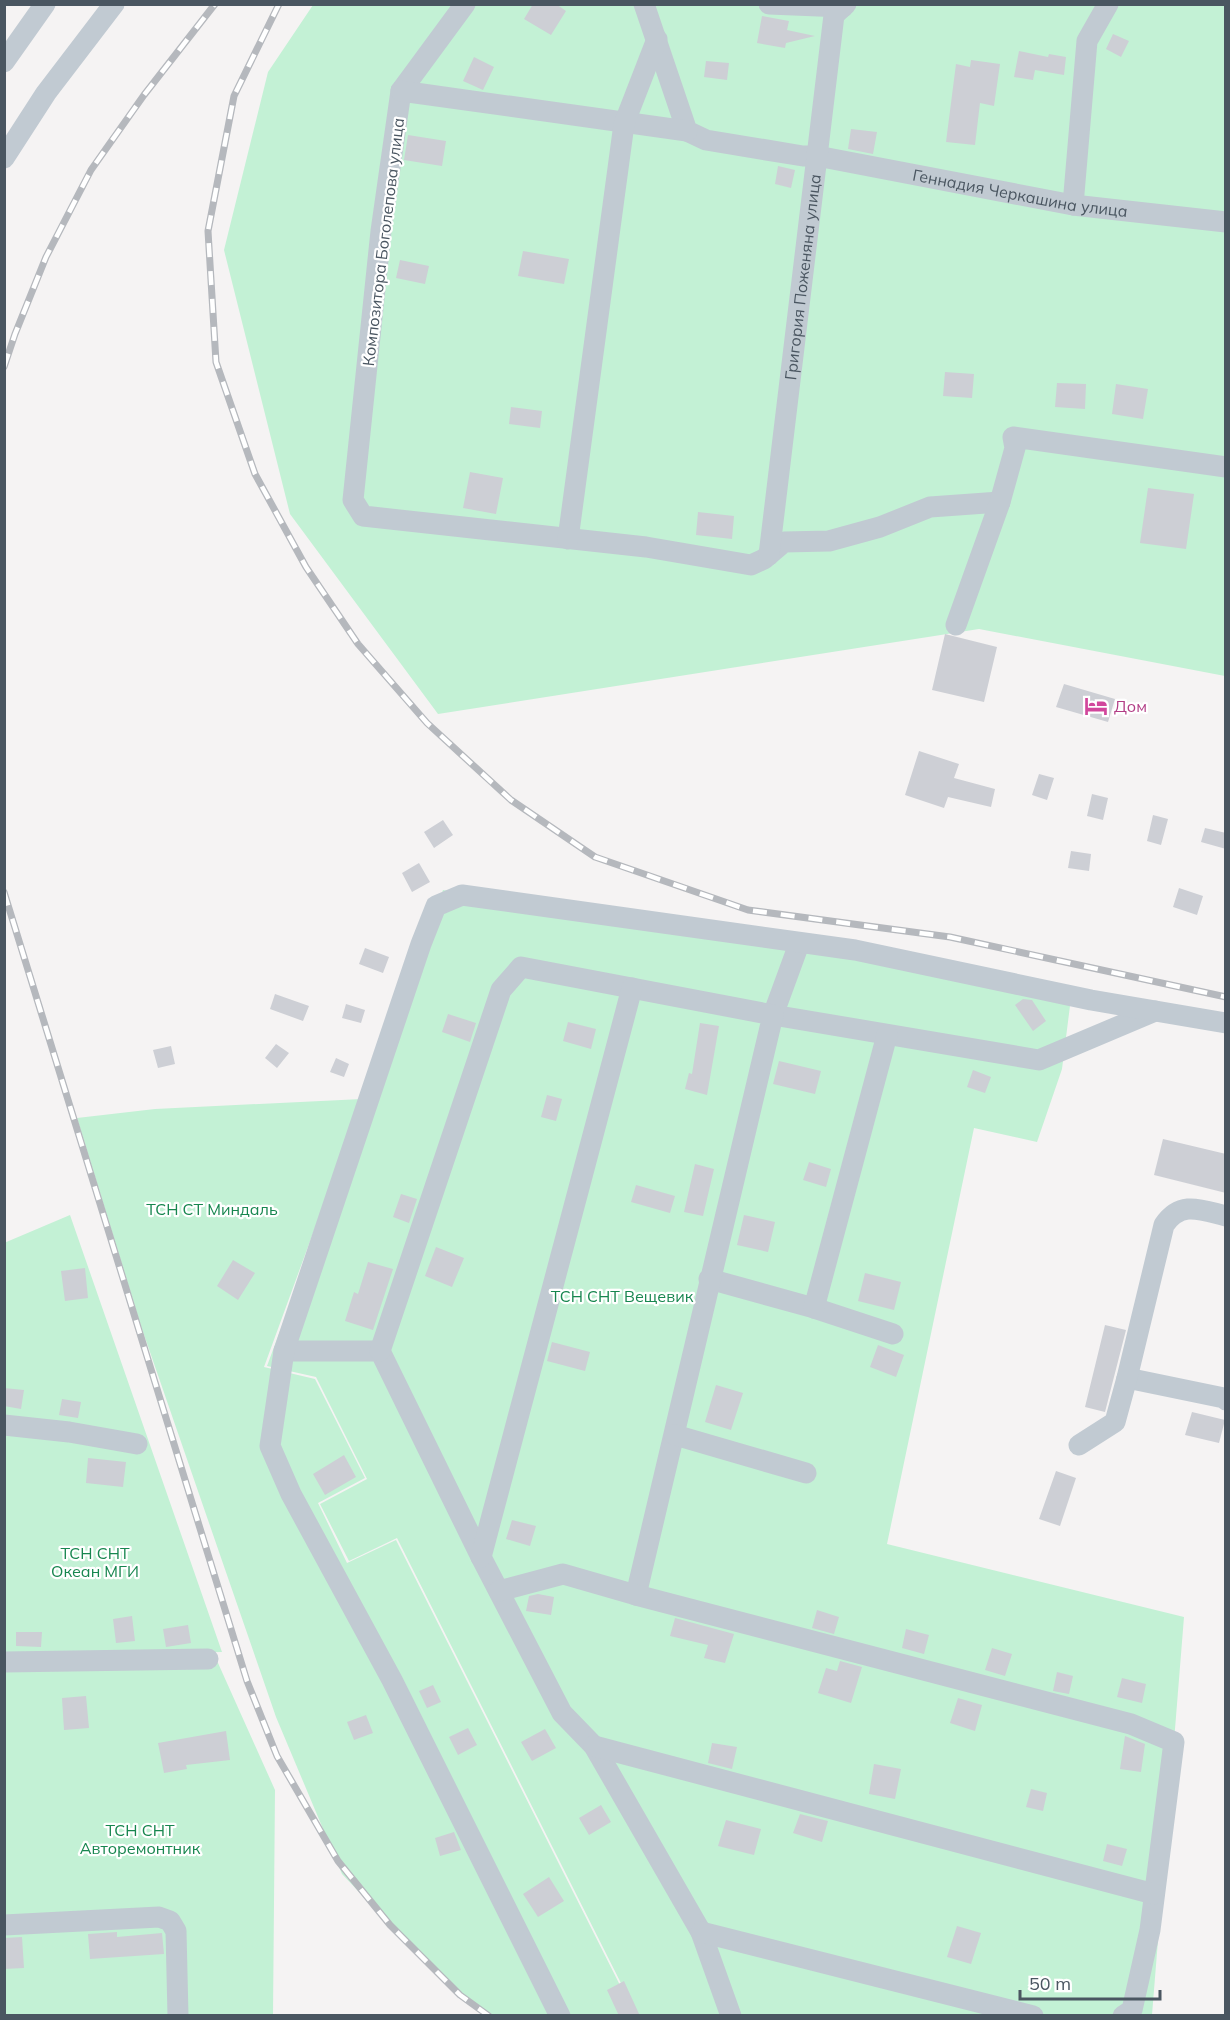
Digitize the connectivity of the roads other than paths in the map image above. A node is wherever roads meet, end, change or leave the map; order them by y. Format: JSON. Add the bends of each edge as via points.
{"nodes":[{"id":1,"x":45,"y":4,"type":"edge"},
{"id":2,"x":114,"y":4,"type":"edge"},
{"id":3,"x":465,"y":4,"type":"edge"},
{"id":4,"x":644,"y":4,"type":"edge"},
{"id":5,"x":769,"y":4,"type":"edge"},
{"id":6,"x":1108,"y":4,"type":"edge"},
{"id":7,"x":844,"y":6,"type":"edge"},
{"id":8,"x":657,"y":39,"type":"junction"},
{"id":9,"x":4,"y":62,"type":"edge"},
{"id":10,"x":401,"y":91,"type":"junction"},
{"id":11,"x":624,"y":124,"type":"junction"},
{"id":12,"x":687,"y":131,"type":"junction"},
{"id":13,"x":817,"y":156,"type":"junction"},
{"id":14,"x":4,"y":158,"type":"edge"},
{"id":15,"x":1073,"y":205,"type":"junction"},
{"id":16,"x":1226,"y":222,"type":"edge"},
{"id":17,"x":1226,"y":467,"type":"edge"},
{"id":18,"x":1000,"y":502,"type":"junction"},
{"id":19,"x":567,"y":538,"type":"junction"},
{"id":20,"x":769,"y":555,"type":"junction"},
{"id":21,"x":956,"y":625,"type":"dead end"},
{"id":22,"x":799,"y":944,"type":"junction"},
{"id":23,"x":632,"y":988,"type":"junction"},
{"id":24,"x":1155,"y":1011,"type":"junction"},
{"id":25,"x":773,"y":1015,"type":"junction"},
{"id":26,"x":1226,"y":1023,"type":"edge"},
{"id":27,"x":887,"y":1035,"type":"junction"},
{"id":28,"x":1226,"y":1216,"type":"edge"},
{"id":29,"x":709,"y":1279,"type":"junction"},
{"id":30,"x":814,"y":1308,"type":"junction"},
{"id":31,"x":893,"y":1334,"type":"dead end"},
{"id":32,"x":284,"y":1351,"type":"junction"},
{"id":33,"x":380,"y":1352,"type":"junction"},
{"id":34,"x":1128,"y":1378,"type":"junction"},
{"id":35,"x":1226,"y":1400,"type":"edge"},
{"id":36,"x":4,"y":1425,"type":"edge"},
{"id":37,"x":675,"y":1436,"type":"junction"},
{"id":38,"x":137,"y":1444,"type":"dead end"},
{"id":39,"x":1079,"y":1445,"type":"dead end"},
{"id":40,"x":806,"y":1473,"type":"dead end"},
{"id":41,"x":481,"y":1557,"type":"junction"},
{"id":42,"x":499,"y":1591,"type":"junction"},
{"id":43,"x":636,"y":1595,"type":"junction"},
{"id":44,"x":208,"y":1659,"type":"dead end"},
{"id":45,"x":4,"y":1662,"type":"edge"},
{"id":46,"x":594,"y":1746,"type":"junction"},
{"id":47,"x":1154,"y":1894,"type":"junction"},
{"id":48,"x":4,"y":1925,"type":"edge"},
{"id":49,"x":701,"y":1932,"type":"junction"},
{"id":50,"x":178,"y":2016,"type":"edge"},
{"id":51,"x":560,"y":2016,"type":"edge"},
{"id":52,"x":731,"y":2016,"type":"edge"},
{"id":53,"x":1033,"y":2016,"type":"edge"},
{"id":54,"x":1124,"y":2016,"type":"edge"}],
"edges":[{"from":1,"to":9,"type":"street"},
{"from":2,"to":14,"type":"street","via":[[46,93]]},
{"from":3,"to":10,"type":"street","name":"Композитора Боголепова улица"},
{"from":4,"to":8,"type":"street"},
{"from":5,"to":7,"type":"street"},
{"from":6,"to":15,"type":"street","via":[[1087,41]]},
{"from":7,"to":13,"type":"street","name":"Григория Поженяна улица","via":[[834,15]]},
{"from":8,"to":11,"type":"street"},
{"from":8,"to":12,"type":"street"},
{"from":10,"to":11,"type":"street","name":"Геннадия Черкашина улица"},
{"from":10,"to":19,"type":"street","name":"Композитора Боголепова улица","via":[[381,231],[353,500],[363,516]]},
{"from":11,"to":12,"type":"street","name":"Геннадия Черкашина улица"},
{"from":11,"to":19,"type":"street"},
{"from":12,"to":13,"type":"street","name":"Геннадия Черкашина улица","via":[[706,140]]},
{"from":13,"to":15,"type":"street","name":"Геннадия Черкашина улица"},
{"from":13,"to":20,"type":"street","name":"Григория Поженяна улица"},
{"from":15,"to":16,"type":"street","name":"Геннадия Черкашина улица"},
{"from":17,"to":18,"type":"street","via":[[1013,437],[1015,448]]},
{"from":18,"to":20,"type":"street","via":[[930,507],[880,527],[829,541],[784,542]]},
{"from":18,"to":21,"type":"street"},
{"from":19,"to":20,"type":"street","via":[[751,565]]},
{"from":22,"to":24,"type":"street","via":[[855,950]]},
{"from":22,"to":25,"type":"street"},
{"from":22,"to":32,"type":"street","via":[[462,895],[436,906]]},
{"from":23,"to":25,"type":"street"},
{"from":23,"to":33,"type":"street","via":[[521,967],[501,990]]},
{"from":23,"to":41,"type":"street"},
{"from":24,"to":26,"type":"street"},
{"from":24,"to":27,"type":"street","via":[[1039,1060]]},
{"from":25,"to":27,"type":"street"},
{"from":25,"to":29,"type":"street"},
{"from":27,"to":30,"type":"street"},
{"from":28,"to":34,"type":"street","via":[[1187,1209],[1177,1211],[1164,1225]]},
{"from":29,"to":30,"type":"street"},
{"from":29,"to":37,"type":"street"},
{"from":30,"to":31,"type":"street"},
{"from":32,"to":33,"type":"street"},
{"from":32,"to":51,"type":"street","via":[[270,1446],[291,1494],[392,1680]]},
{"from":33,"to":41,"type":"street"},
{"from":34,"to":35,"type":"street"},
{"from":34,"to":39,"type":"street","via":[[1114,1422]]},
{"from":36,"to":38,"type":"street"},
{"from":37,"to":40,"type":"street"},
{"from":37,"to":43,"type":"street"},
{"from":41,"to":42,"type":"street"},
{"from":42,"to":43,"type":"street","via":[[563,1574]]},
{"from":42,"to":46,"type":"street","via":[[562,1713]]},
{"from":43,"to":47,"type":"street","via":[[1131,1724],[1174,1742]]},
{"from":44,"to":45,"type":"street"},
{"from":46,"to":47,"type":"street"},
{"from":46,"to":49,"type":"street"},
{"from":47,"to":54,"type":"street","via":[[1132,2010]]},
{"from":48,"to":50,"type":"street","via":[[159,1917],[170,1921],[176,1930]]},
{"from":49,"to":52,"type":"street"},
{"from":49,"to":53,"type":"street"}]}
